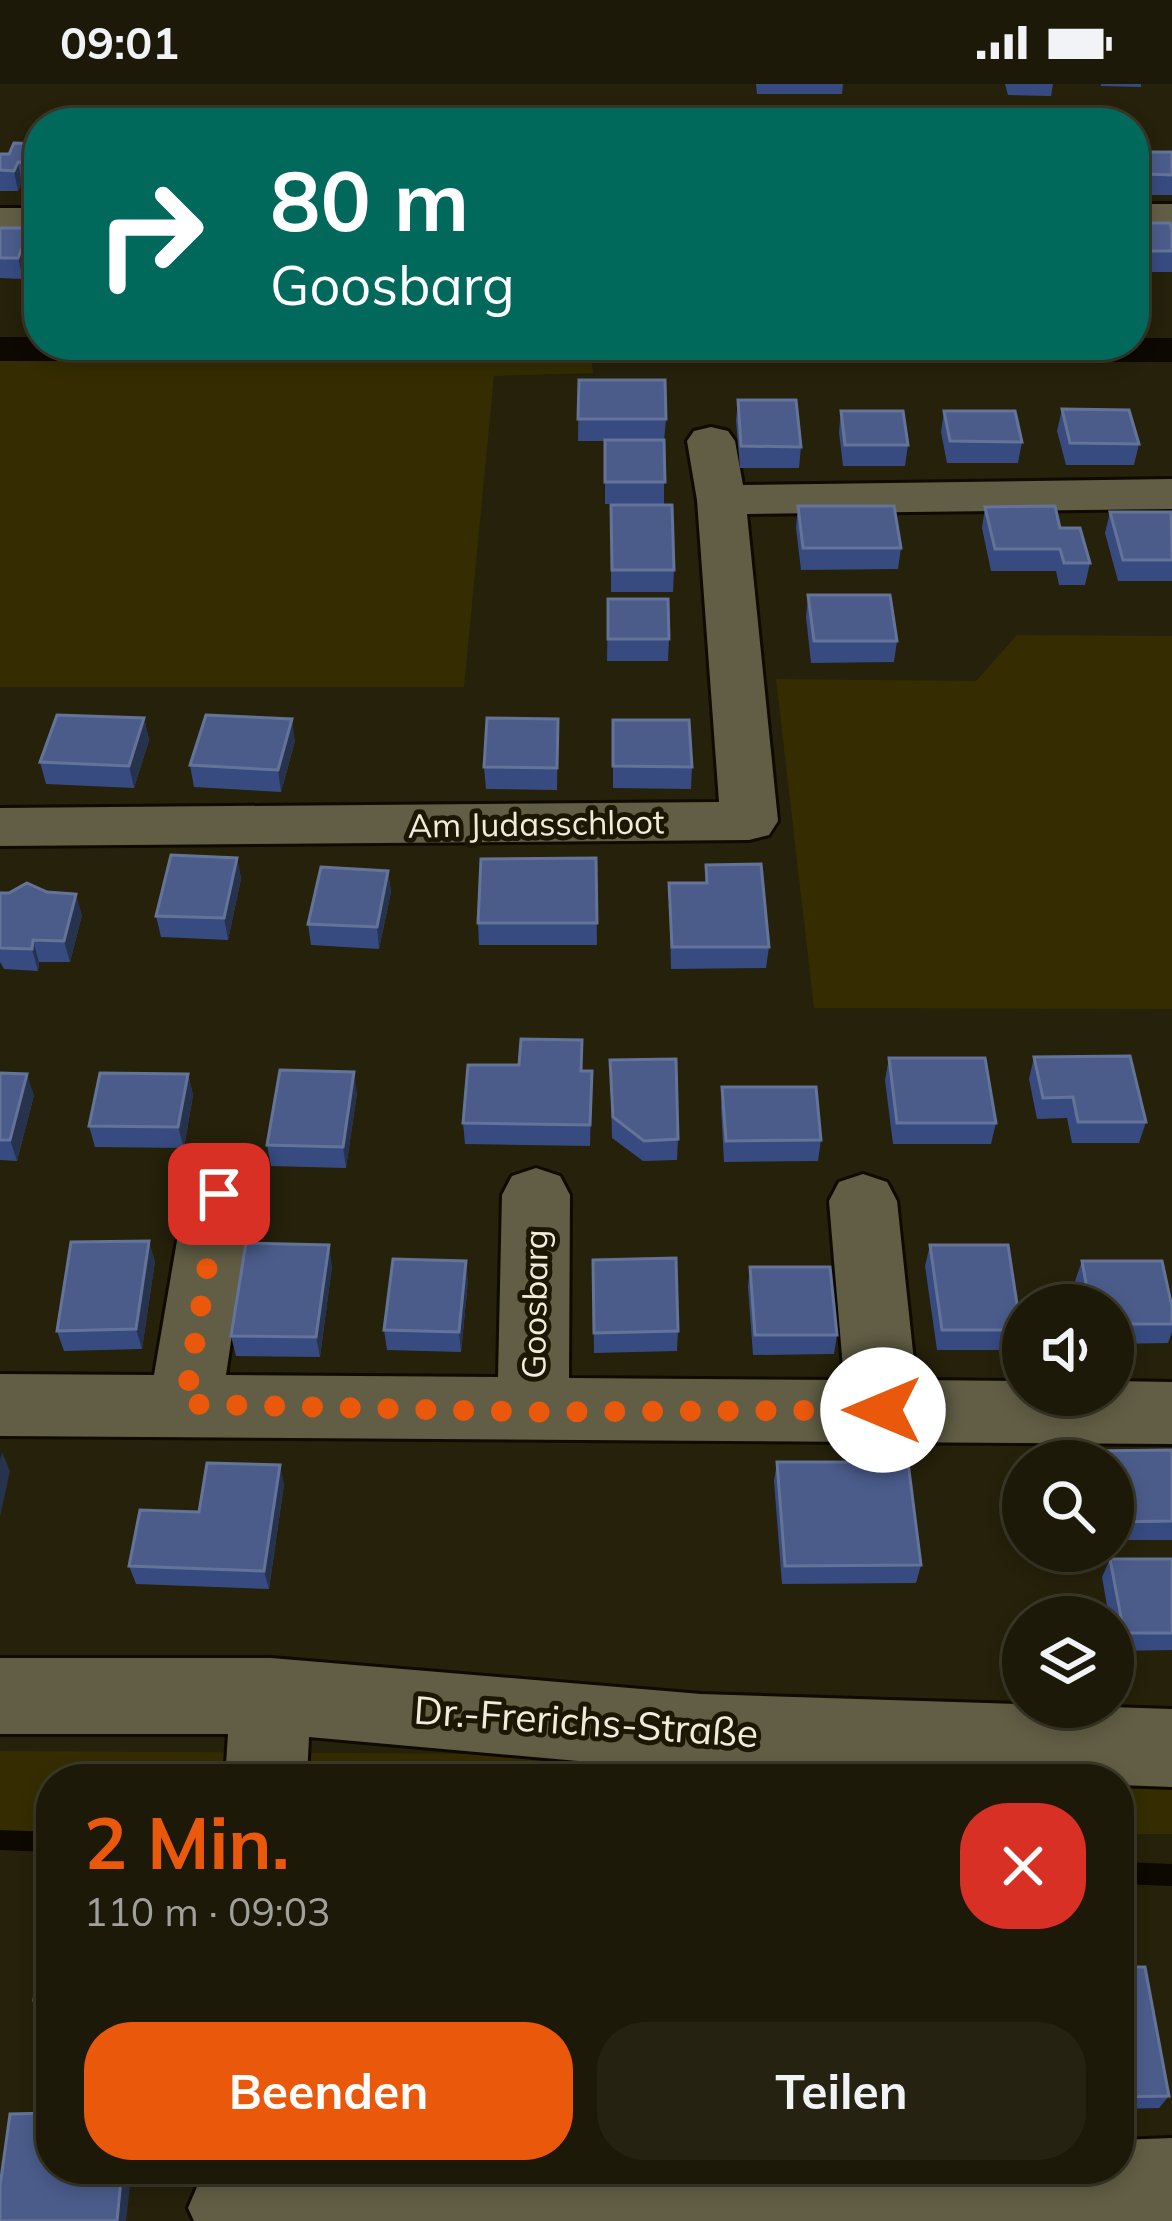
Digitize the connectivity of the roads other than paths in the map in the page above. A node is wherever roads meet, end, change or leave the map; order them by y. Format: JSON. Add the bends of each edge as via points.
{"nodes":[{"id":1,"x":711,"y":441,"type":"dead end"},
{"id":2,"x":1172,"y":494,"type":"edge"},
{"id":3,"x":721,"y":500,"type":"junction"},
{"id":4,"x":0,"y":827,"type":"edge"},
{"id":5,"x":219,"y":1194,"type":"dead end"},
{"id":6,"x":536,"y":1195,"type":"dead end"},
{"id":7,"x":862,"y":1201,"type":"dead end"},
{"id":8,"x":185,"y":1404,"type":"junction"},
{"id":9,"x":0,"y":1406,"type":"edge"},
{"id":10,"x":883,"y":1410,"type":"junction"},
{"id":11,"x":532,"y":1412,"type":"junction"},
{"id":12,"x":1172,"y":1413,"type":"edge"},
{"id":13,"x":0,"y":1696,"type":"edge"},
{"id":14,"x":271,"y":1696,"type":"junction"},
{"id":15,"x":1172,"y":1748,"type":"edge"},
{"id":16,"x":267,"y":1764,"type":"edge"},
{"id":17,"x":1172,"y":2186,"type":"edge"},
{"id":18,"x":236,"y":2199,"type":"edge"}],
"edges":[{"from":1,"to":3,"type":"street","name":"Am Judasschloot"},
{"from":2,"to":3,"type":"street"},
{"from":3,"to":4,"type":"street","name":"Am Judasschloot","via":[[749,821]]},
{"from":5,"to":8,"type":"street"},
{"from":6,"to":11,"type":"street","name":"Goosbarg"},
{"from":7,"to":10,"type":"street"},
{"from":8,"to":9,"type":"street","name":"Goosbarg"},
{"from":8,"to":11,"type":"street","name":"Goosbarg"},
{"from":10,"to":11,"type":"street","name":"Goosbarg"},
{"from":10,"to":12,"type":"street","name":"Goosbarg"},
{"from":13,"to":14,"type":"street","name":"Dr.-Frerichs-Straße"},
{"from":14,"to":15,"type":"street","name":"Dr.-Frerichs-Straße","via":[[701,1733]]},
{"from":14,"to":16,"type":"street"},
{"from":17,"to":18,"type":"street"}]}
